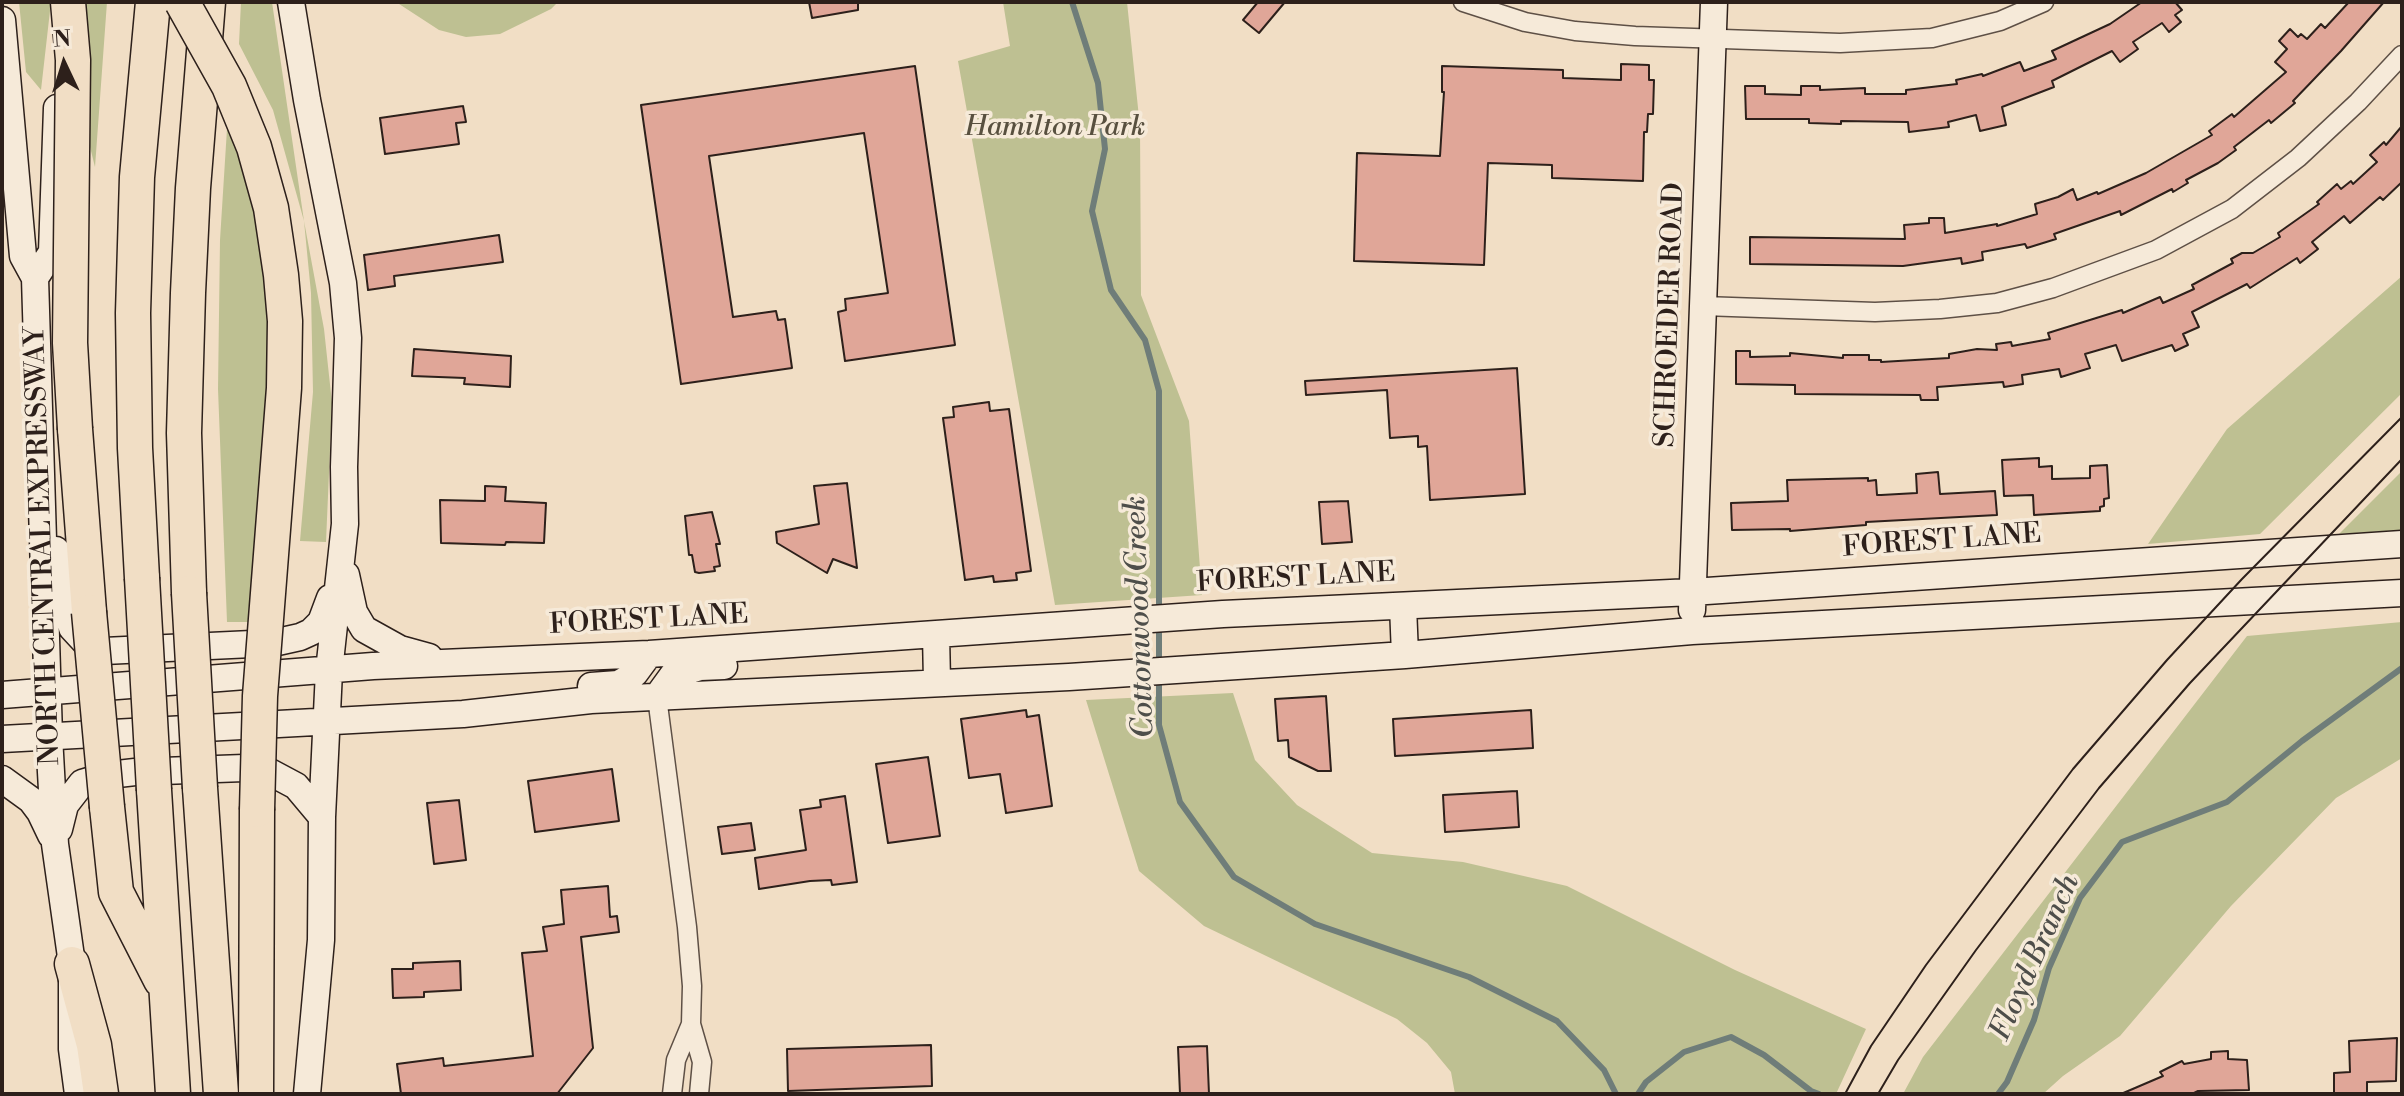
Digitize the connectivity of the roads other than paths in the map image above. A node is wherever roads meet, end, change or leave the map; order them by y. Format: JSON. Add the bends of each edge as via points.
{"nodes":[{"id":1,"x":71,"y":2,"type":"edge"},
{"id":2,"x":153,"y":2,"type":"edge"},
{"id":3,"x":182,"y":2,"type":"edge"},
{"id":4,"x":208,"y":2,"type":"edge"},
{"id":5,"x":291,"y":2,"type":"edge"},
{"id":6,"x":1463,"y":2,"type":"edge"},
{"id":7,"x":1714,"y":2,"type":"edge"},
{"id":8,"x":2044,"y":2,"type":"edge"},
{"id":9,"x":2,"y":20,"type":"edge"},
{"id":10,"x":1713,"y":37,"type":"junction"},
{"id":11,"x":2402,"y":55,"type":"edge"},
{"id":12,"x":35,"y":278,"type":"junction"},
{"id":13,"x":1703,"y":306,"type":"junction"},
{"id":14,"x":43,"y":481,"type":"junction"},
{"id":15,"x":341,"y":544,"type":"junction"},
{"id":16,"x":2402,"y":544,"type":"edge"},
{"id":17,"x":1692,"y":592,"type":"junction"},
{"id":18,"x":2402,"y":593,"type":"edge"},
{"id":19,"x":1403,"y":606,"type":"junction"},
{"id":20,"x":1692,"y":631,"type":"junction"},
{"id":21,"x":936,"y":634,"type":"junction"},
{"id":22,"x":876,"y":639,"type":"junction"},
{"id":23,"x":649,"y":654,"type":"junction"},
{"id":24,"x":1405,"y":655,"type":"junction"},
{"id":25,"x":476,"y":663,"type":"junction"},
{"id":26,"x":329,"y":671,"type":"junction"},
{"id":27,"x":937,"y":682,"type":"junction"},
{"id":28,"x":47,"y":692,"type":"junction"},
{"id":29,"x":2,"y":695,"type":"edge"},
{"id":30,"x":657,"y":697,"type":"junction"},
{"id":31,"x":419,"y":716,"type":"junction"},
{"id":32,"x":327,"y":723,"type":"junction"},
{"id":33,"x":49,"y":736,"type":"junction"},
{"id":34,"x":2,"y":739,"type":"edge"},
{"id":35,"x":2,"y":779,"type":"edge"},
{"id":36,"x":322,"y":817,"type":"junction"},
{"id":37,"x":55,"y":844,"type":"junction"},
{"id":38,"x":72,"y":964,"type":"junction"},
{"id":39,"x":168,"y":994,"type":"junction"},
{"id":40,"x":691,"y":1024,"type":"junction"},
{"id":41,"x":78,"y":1094,"type":"edge"},
{"id":42,"x":101,"y":1094,"type":"edge"},
{"id":43,"x":173,"y":1094,"type":"edge"},
{"id":44,"x":221,"y":1094,"type":"edge"},
{"id":45,"x":256,"y":1094,"type":"edge"},
{"id":46,"x":307,"y":1094,"type":"edge"},
{"id":47,"x":672,"y":1094,"type":"edge"},
{"id":48,"x":699,"y":1094,"type":"edge"}],
"edges":[{"from":1,"to":12,"type":"main road","name":"NORTH CENTRAL EXPRESSWAY","via":[[56,116],[52,252]]},
{"from":1,"to":39,"type":"highway","bridge":true,"via":[[70,343],[107,807],[116,892]]},
{"from":2,"to":39,"type":"highway","bridge":true,"via":[[137,177],[135,448]]},
{"from":3,"to":45,"type":"highway","bridge":true,"via":[[229,86],[254,147],[271,208],[285,321],[260,696]]},
{"from":4,"to":44,"type":"highway","bridge":true,"via":[[193,188],[184,433]]},
{"from":5,"to":15,"type":"main road","via":[[343,283],[348,338]]},
{"from":6,"to":10,"type":"street","via":[[1575,31]]},
{"from":7,"to":10,"type":"main road","name":"SCHROEDER ROAD"},
{"from":8,"to":10,"type":"street","via":[[2000,21],[1932,38],[1840,43]]},
{"from":9,"to":12,"type":"main road","via":[[23,256]]},
{"from":10,"to":13,"type":"main road","name":"SCHROEDER ROAD"},
{"from":11,"to":13,"type":"street","via":[[2298,158],[2232,209],[2156,250],[2053,288],[1997,303],[1901,311]]},
{"from":12,"to":14,"type":"main road","name":"NORTH CENTRAL EXPRESSWAY"},
{"from":13,"to":17,"type":"main road","name":"SCHROEDER ROAD"},
{"from":14,"to":15,"type":"main road","via":[[72,628],[104,651],[273,643],[300,637],[311,632],[327,611]]},
{"from":14,"to":28,"type":"main road","name":"NORTH CENTRAL EXPRESSWAY"},
{"from":15,"to":25,"type":"main road","via":[[354,612],[364,629],[400,649]]},
{"from":15,"to":26,"type":"main road"},
{"from":16,"to":17,"type":"main road","name":"FOREST LANE"},
{"from":17,"to":19,"type":"main road","name":"FOREST LANE"},
{"from":17,"to":20,"type":"main road","name":"SCHROEDER ROAD"},
{"from":18,"to":20,"type":"main road"},
{"from":19,"to":21,"type":"main road","name":"FOREST LANE"},
{"from":19,"to":24,"type":"main road"},
{"from":20,"to":24,"type":"main road"},
{"from":21,"to":22,"type":"main road","name":"FOREST LANE"},
{"from":21,"to":27,"type":"main road"},
{"from":22,"to":23,"type":"main road","name":"FOREST LANE"},
{"from":22,"to":30,"type":"main road","via":[[812,660],[700,667],[673,675]]},
{"from":23,"to":25,"type":"main road","name":"FOREST LANE"},
{"from":23,"to":31,"type":"main road","via":[[618,684],[505,692]]},
{"from":24,"to":27,"type":"main road"},
{"from":25,"to":26,"type":"main road","name":"FOREST LANE"},
{"from":26,"to":28,"type":"main road","name":"FOREST LANE"},
{"from":26,"to":32,"type":"main road"},
{"from":27,"to":30,"type":"main road"},
{"from":28,"to":29,"type":"main road","name":"FOREST LANE"},
{"from":28,"to":33,"type":"main road","name":"NORTH CENTRAL EXPRESSWAY"},
{"from":30,"to":31,"type":"main road"},
{"from":30,"to":40,"type":"street","via":[[687,927]]},
{"from":31,"to":32,"type":"main road"},
{"from":32,"to":33,"type":"main road"},
{"from":32,"to":36,"type":"main road"},
{"from":33,"to":34,"type":"main road"},
{"from":33,"to":37,"type":"main road","name":"NORTH CENTRAL EXPRESSWAY"},
{"from":35,"to":37,"type":"main road","via":[[31,800]]},
{"from":36,"to":37,"type":"main road","via":[[296,786],[266,770],[109,775],[82,783],[73,793]]},
{"from":36,"to":46,"type":"main road","via":[[321,940]]},
{"from":37,"to":38,"type":"main road","name":"NORTH CENTRAL EXPRESSWAY"},
{"from":38,"to":41,"type":"main road","name":"NORTH CENTRAL EXPRESSWAY"},
{"from":38,"to":42,"type":"highway"},
{"from":39,"to":43,"type":"highway"},
{"from":40,"to":47,"type":"street","via":[[676,1060]]},
{"from":40,"to":48,"type":"street","via":[[702,1062]]}]}
